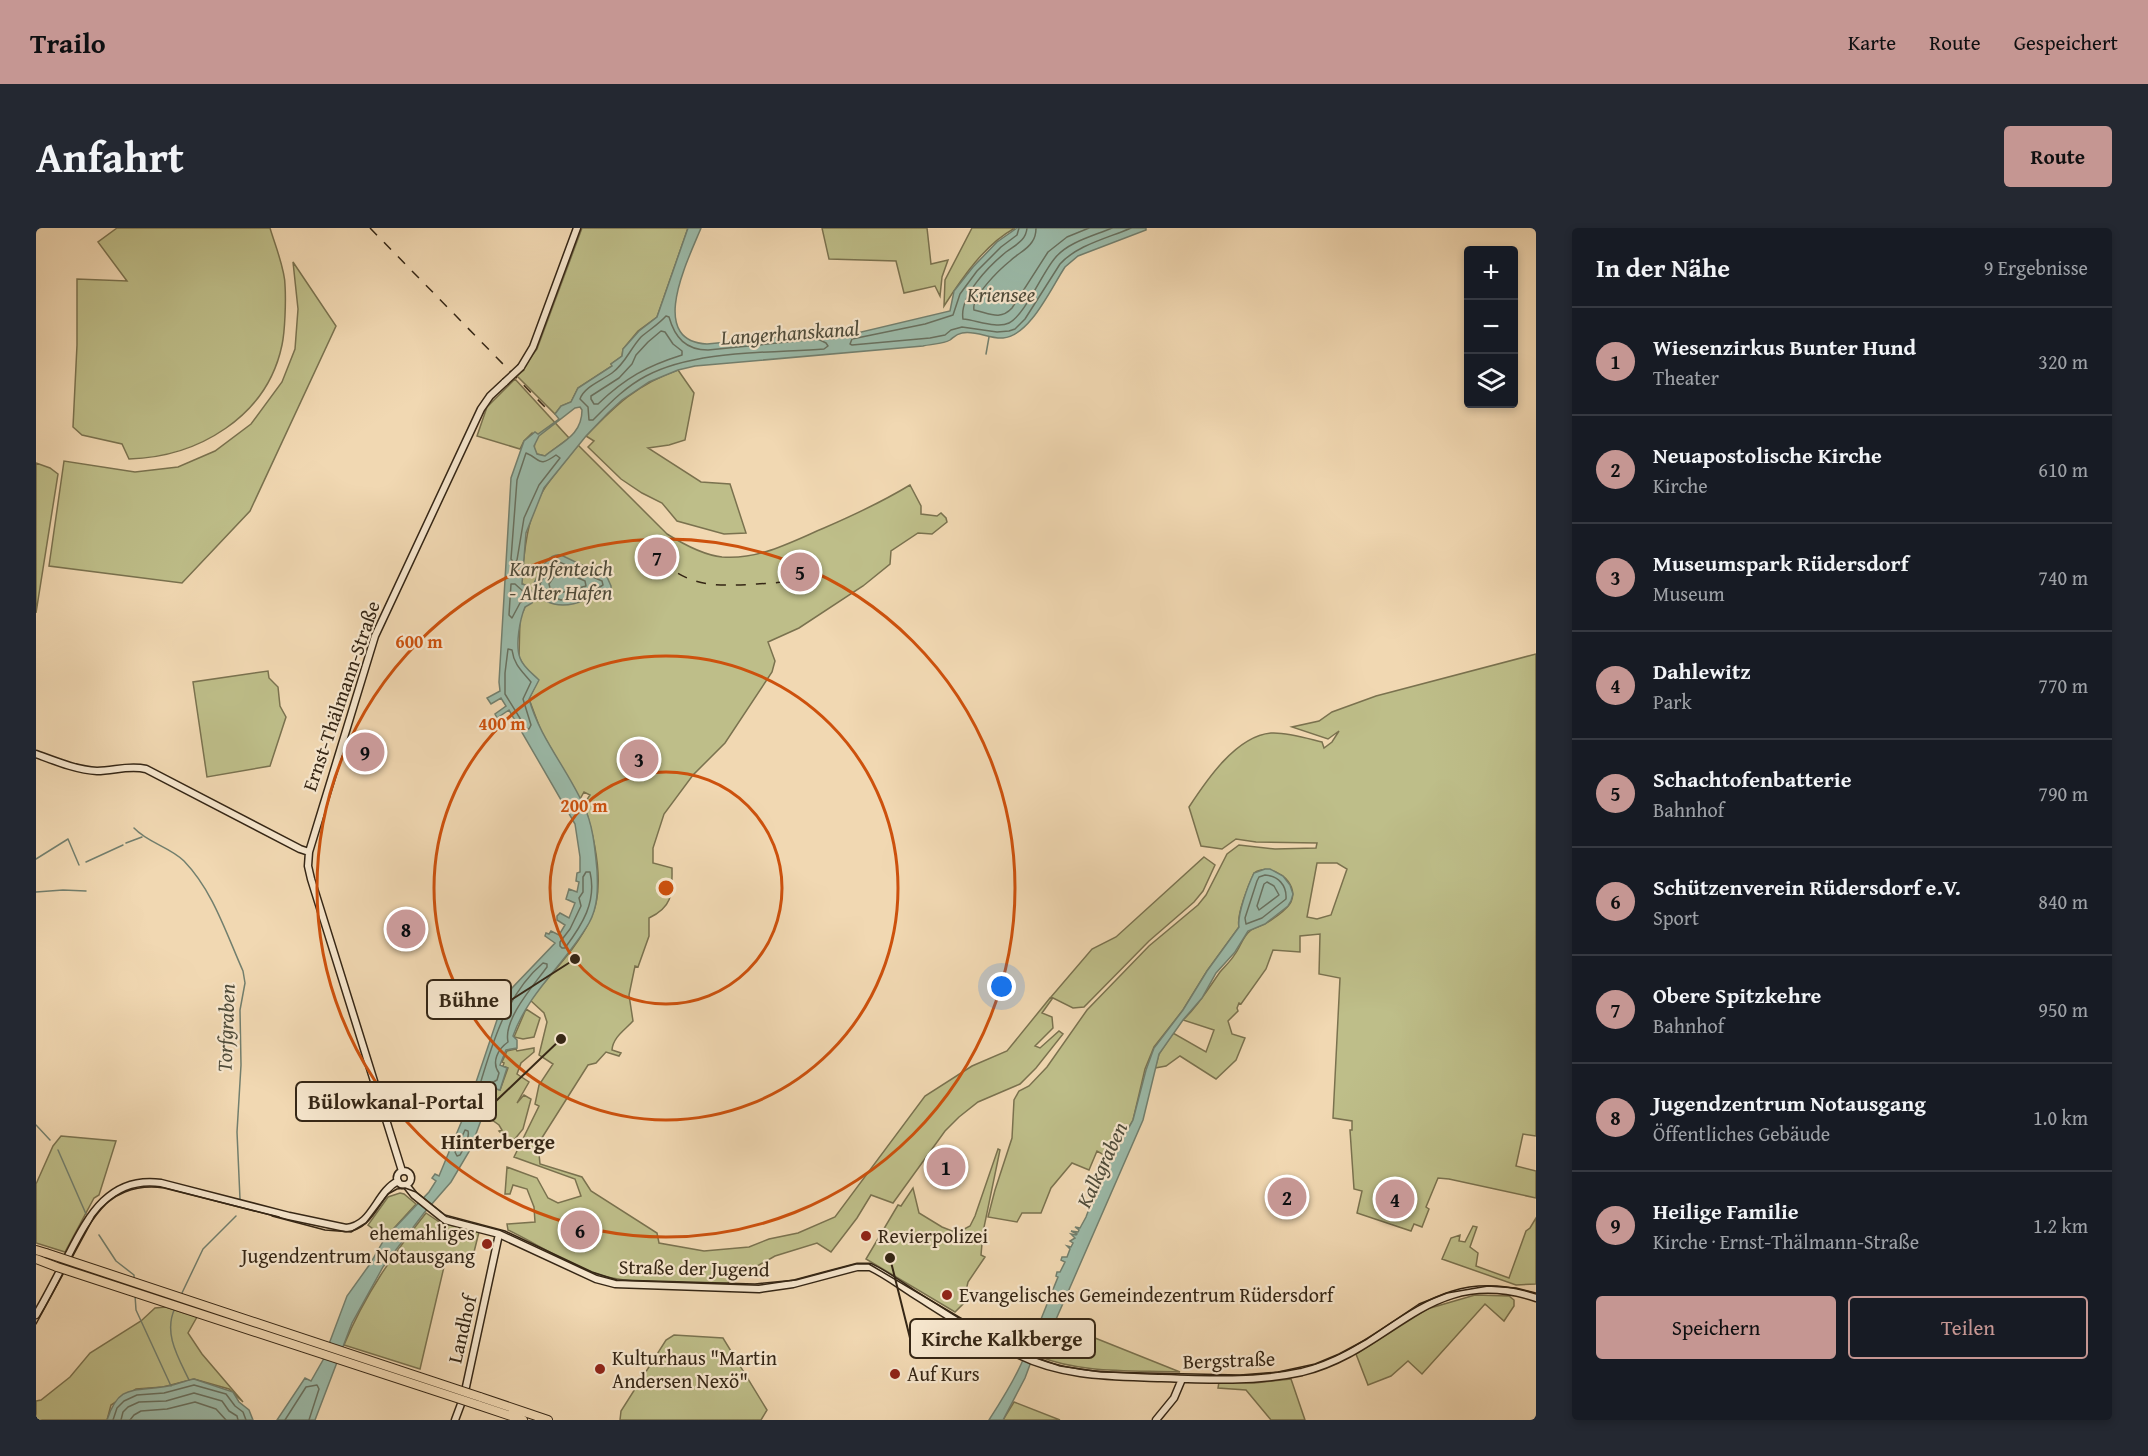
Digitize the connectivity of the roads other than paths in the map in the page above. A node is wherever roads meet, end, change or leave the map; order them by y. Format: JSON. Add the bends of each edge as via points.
{"nodes":[{"id":1,"x":577,"y":228,"type":"edge"},
{"id":2,"x":36,"y":754,"type":"edge"},
{"id":3,"x":309,"y":852,"type":"junction"},
{"id":4,"x":402,"y":1171,"type":"junction"},
{"id":5,"x":398,"y":1181,"type":"junction"},
{"id":6,"x":406,"y":1185,"type":"junction"},
{"id":7,"x":499,"y":1234,"type":"junction"},
{"id":8,"x":36,"y":1250,"type":"edge"},
{"id":9,"x":36,"y":1259,"type":"edge"},
{"id":10,"x":861,"y":1266,"type":"joint"},
{"id":11,"x":1536,"y":1298,"type":"edge"},
{"id":12,"x":36,"y":1315,"type":"edge"},
{"id":13,"x":1182,"y":1379,"type":"junction"},
{"id":14,"x":479,"y":1401,"type":"junction"},
{"id":15,"x":455,"y":1420,"type":"edge"},
{"id":16,"x":523,"y":1420,"type":"edge"},
{"id":17,"x":548,"y":1420,"type":"edge"},
{"id":18,"x":1156,"y":1420,"type":"edge"}],
"edges":[{"from":1,"to":3,"type":"main road","name":"Ernst-Thälmann-Straße","bridge":true,"via":[[533,347],[522,367],[481,409],[375,636]]},
{"from":2,"to":3,"type":"main road","via":[[96,771],[134,766],[146,769]]},
{"from":3,"to":4,"type":"main road","name":"Ernst-Thälmann-Straße","via":[[312,880]]},
{"from":4,"to":5,"type":"main road"},
{"from":4,"to":6,"type":"main road","via":[[411,1176]]},
{"from":5,"to":6,"type":"main road"},
{"from":5,"to":12,"type":"main road","via":[[363,1222],[351,1228],[161,1184],[133,1185],[113,1193],[96,1208]]},
{"from":6,"to":7,"type":"main road","name":"Straße der Jugend","via":[[445,1220]]},
{"from":7,"to":10,"type":"main road","name":"Straße der Jugend","via":[[596,1280],[623,1286],[757,1289]]},
{"from":7,"to":15,"type":"main road","name":"Landhof","via":[[464,1396]]},
{"from":8,"to":14,"type":"highway","bridge":true},
{"from":9,"to":14,"type":"highway","bridge":true},
{"from":10,"to":13,"type":"main road","name":"Bergstraße","via":[[872,1268],[1021,1357],[1092,1375]]},
{"from":11,"to":13,"type":"main road","name":"Bergstraße","via":[[1486,1289],[1455,1294],[1437,1299],[1347,1355],[1303,1371],[1248,1380]]},
{"from":13,"to":18,"type":"main road","via":[[1174,1398]]},
{"from":14,"to":16,"type":"highway"},
{"from":14,"to":17,"type":"highway"}]}
